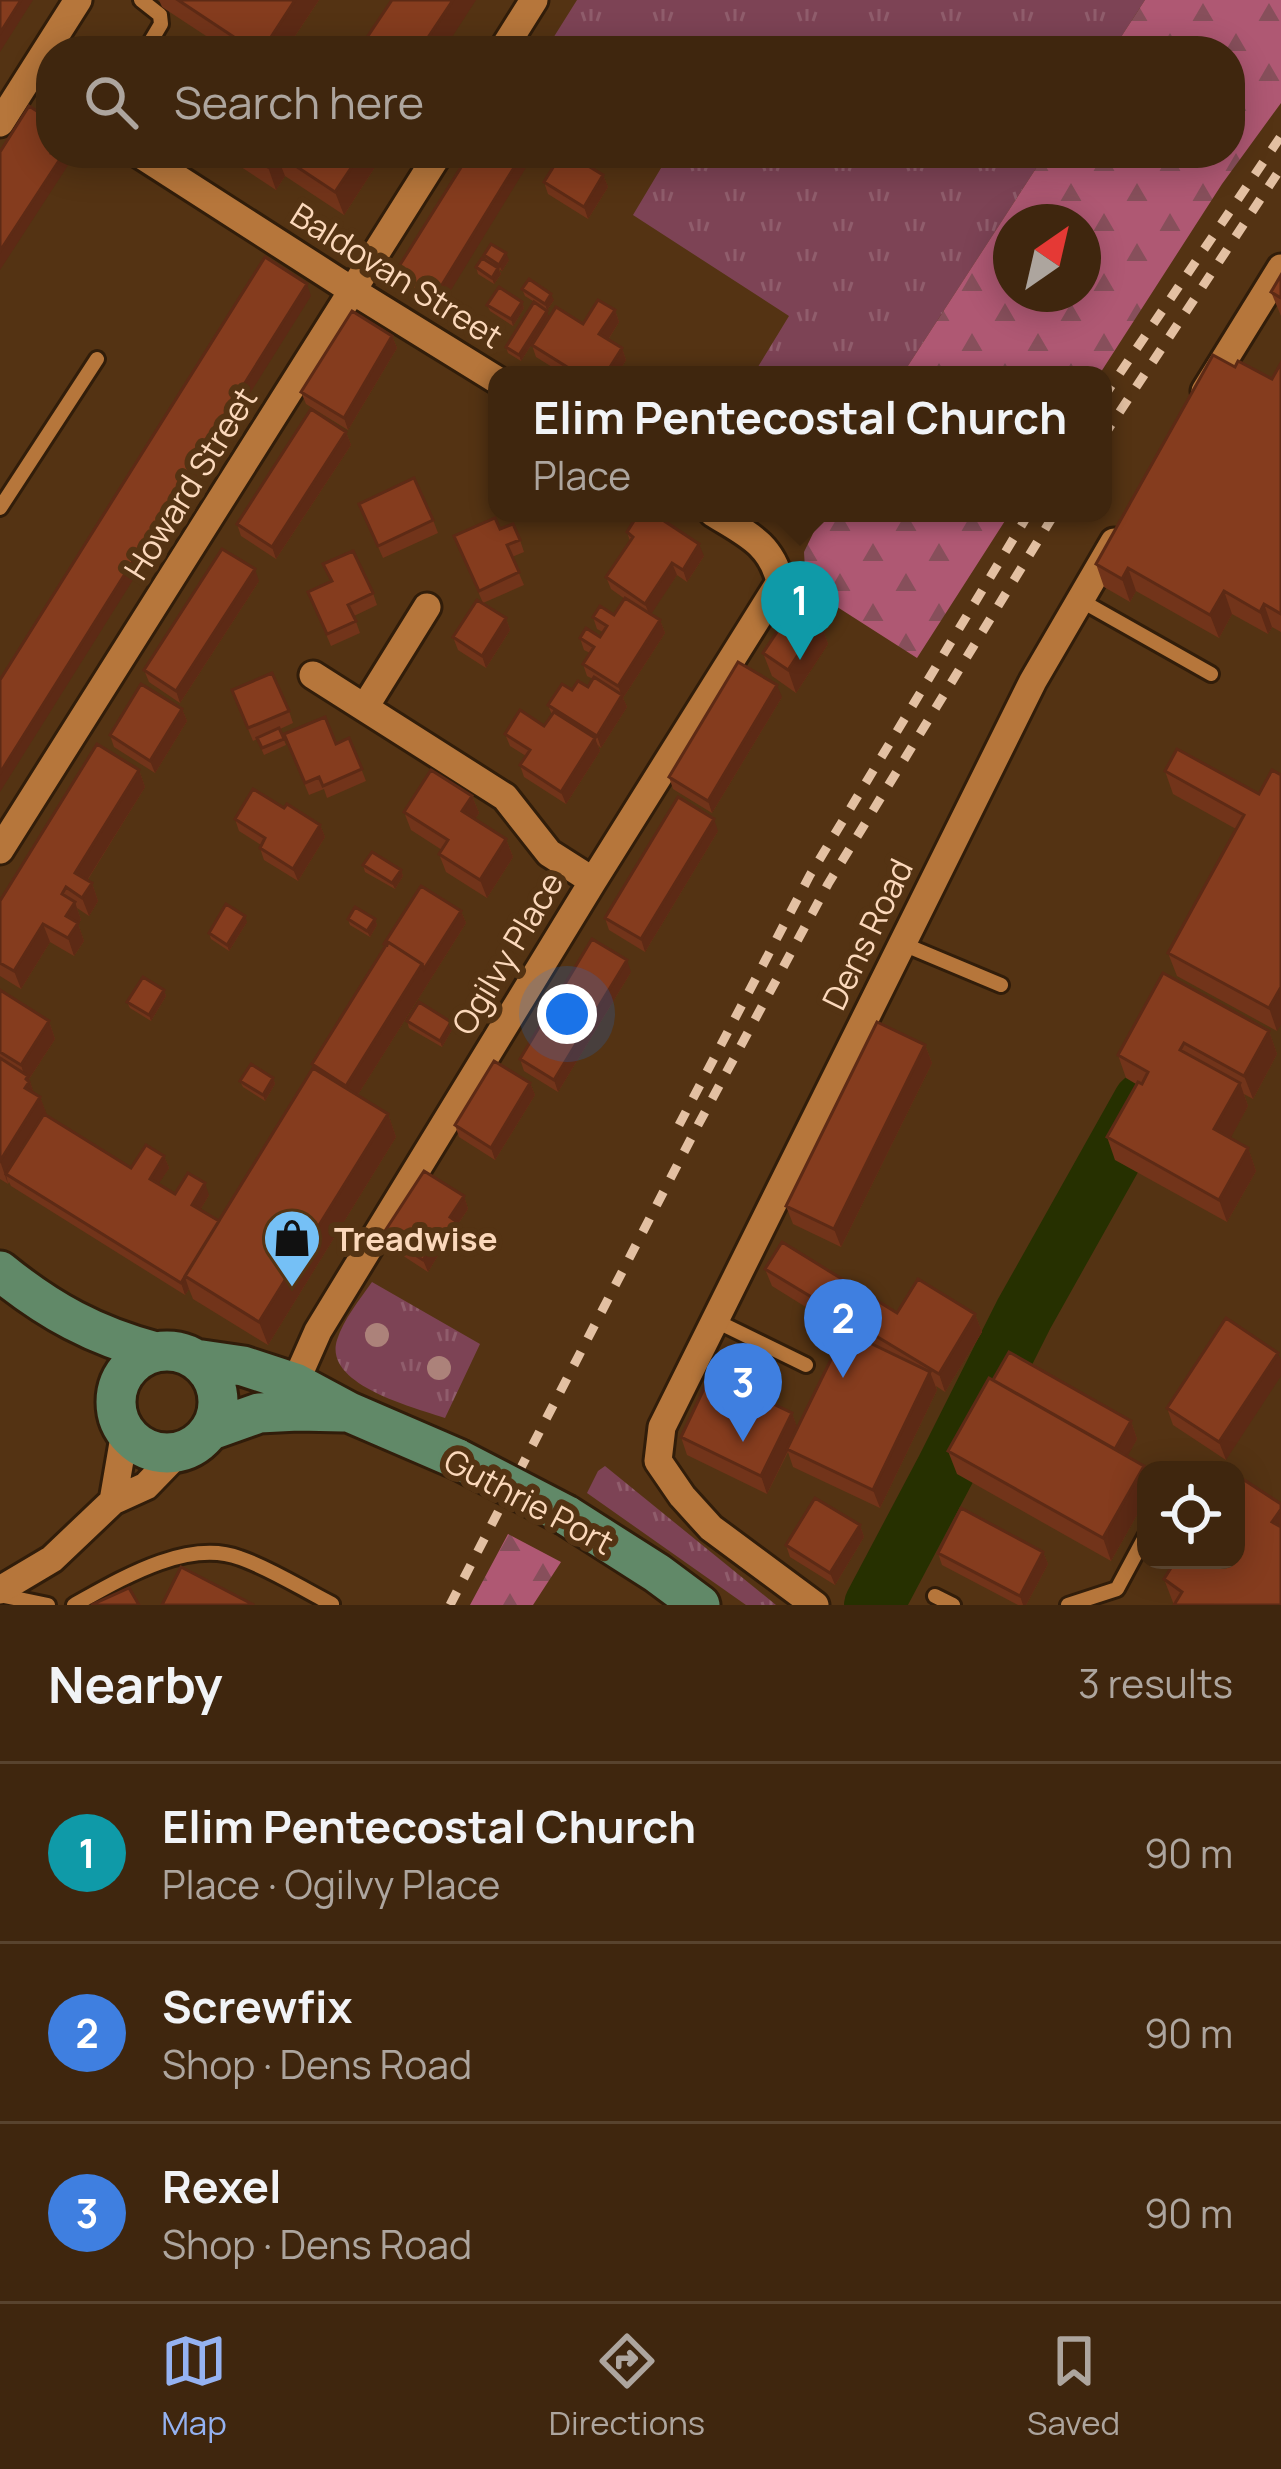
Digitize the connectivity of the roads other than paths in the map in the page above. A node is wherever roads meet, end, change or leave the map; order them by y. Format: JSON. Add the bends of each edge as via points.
{"nodes":[{"id":1,"x":78,"y":0,"type":"edge"},
{"id":2,"x":141,"y":0,"type":"edge"},
{"id":3,"x":534,"y":0,"type":"edge"},
{"id":4,"x":62,"y":36,"type":"edge"},
{"id":5,"x":154,"y":36,"type":"edge"},
{"id":6,"x":511,"y":36,"type":"edge"},
{"id":7,"x":36,"y":90,"type":"edge"},
{"id":8,"x":0,"y":123,"type":"edge"},
{"id":9,"x":172,"y":168,"type":"edge"},
{"id":10,"x":430,"y":168,"type":"edge"},
{"id":11,"x":1281,"y":268,"type":"edge"},
{"id":12,"x":353,"y":291,"type":"junction"},
{"id":13,"x":97,"y":359,"type":"dead end"},
{"id":14,"x":488,"y":374,"type":"edge"},
{"id":15,"x":1185,"y":423,"type":"edge"},
{"id":16,"x":0,"y":508,"type":"edge"},
{"id":17,"x":1126,"y":521,"type":"edge"},
{"id":18,"x":728,"y":522,"type":"edge"},
{"id":19,"x":1080,"y":600,"type":"junction"},
{"id":20,"x":428,"y":607,"type":"dead end"},
{"id":21,"x":1211,"y":674,"type":"dead end"},
{"id":22,"x":313,"y":675,"type":"dead end"},
{"id":23,"x":365,"y":707,"type":"junction"},
{"id":24,"x":0,"y":850,"type":"edge"},
{"id":25,"x":593,"y":881,"type":"junction"},
{"id":26,"x":903,"y":944,"type":"junction"},
{"id":27,"x":1000,"y":985,"type":"dead end"},
{"id":28,"x":0,"y":1271,"type":"edge"},
{"id":29,"x":51,"y":1310,"type":"junction"},
{"id":30,"x":716,"y":1321,"type":"junction"},
{"id":31,"x":175,"y":1356,"type":"junction"},
{"id":32,"x":806,"y":1365,"type":"dead end"},
{"id":33,"x":295,"y":1383,"type":"junction"},
{"id":34,"x":349,"y":1412,"type":"junction"},
{"id":35,"x":121,"y":1419,"type":"junction"},
{"id":36,"x":195,"y":1441,"type":"junction"},
{"id":37,"x":113,"y":1501,"type":"junction"},
{"id":38,"x":1137,"y":1552,"type":"edge"},
{"id":39,"x":0,"y":1592,"type":"edge"},
{"id":40,"x":935,"y":1596,"type":"dead end"},
{"id":41,"x":332,"y":1604,"type":"edge"},
{"id":42,"x":47,"y":1605,"type":"edge"},
{"id":43,"x":74,"y":1605,"type":"edge"},
{"id":44,"x":700,"y":1605,"type":"edge"},
{"id":45,"x":815,"y":1605,"type":"edge"},
{"id":46,"x":952,"y":1605,"type":"edge"},
{"id":47,"x":1068,"y":1605,"type":"edge"}],
"edges":[{"from":1,"to":4,"type":"street"},
{"from":2,"to":5,"type":"lane","via":[[160,15]]},
{"from":3,"to":6,"type":"street"},
{"from":7,"to":8,"type":"street"},
{"from":9,"to":12,"type":"street","name":"Baldovan Street"},
{"from":10,"to":12,"type":"street","name":"Howard Street"},
{"from":11,"to":15,"type":"street"},
{"from":12,"to":14,"type":"street","name":"Baldovan Street"},
{"from":12,"to":24,"type":"street","name":"Howard Street"},
{"from":13,"to":16,"type":"lane"},
{"from":17,"to":19,"type":"street","name":"Dens Road"},
{"from":18,"to":25,"type":"street","name":"Ogilvy Place","via":[[759,541],[780,583]]},
{"from":19,"to":21,"type":"lane"},
{"from":19,"to":26,"type":"street","name":"Dens Road"},
{"from":20,"to":23,"type":"street"},
{"from":22,"to":23,"type":"street"},
{"from":23,"to":25,"type":"street","via":[[505,797],[549,853]]},
{"from":25,"to":33,"type":"street","name":"Ogilvy Place","via":[[318,1330]]},
{"from":26,"to":27,"type":"lane"},
{"from":26,"to":30,"type":"street","name":"Dens Road"},
{"from":28,"to":29,"type":"main road"},
{"from":29,"to":31,"type":"main road","name":"Guthrie Port","via":[[116,1342]]},
{"from":29,"to":35,"type":"main road"},
{"from":30,"to":32,"type":"lane"},
{"from":30,"to":45,"type":"street","name":"Dens Road","via":[[662,1427],[658,1461],[711,1528]]},
{"from":31,"to":33,"type":"main road","name":"Guthrie Port"},
{"from":31,"to":35,"type":"main road","via":[[130,1366]]},
{"from":31,"to":36,"type":"main road","via":[[207,1370],[219,1399],[217,1415]]},
{"from":33,"to":34,"type":"main road","name":"Guthrie Port"},
{"from":34,"to":36,"type":"main road","name":"Guthrie Port","via":[[259,1413]]},
{"from":34,"to":44,"type":"main road","name":"Guthrie Port","bridge":true,"via":[[566,1515]]},
{"from":35,"to":36,"type":"main road","via":[[149,1450],[164,1454]]},
{"from":35,"to":37,"type":"street"},
{"from":36,"to":37,"type":"street","via":[[146,1486]]},
{"from":37,"to":39,"type":"street","via":[[65,1548]]},
{"from":38,"to":47,"type":"lane","via":[[1118,1589]]},
{"from":39,"to":42,"type":"lane"},
{"from":40,"to":46,"type":"lane"},
{"from":41,"to":43,"type":"lane","via":[[237,1556],[199,1554],[140,1568]]}]}
